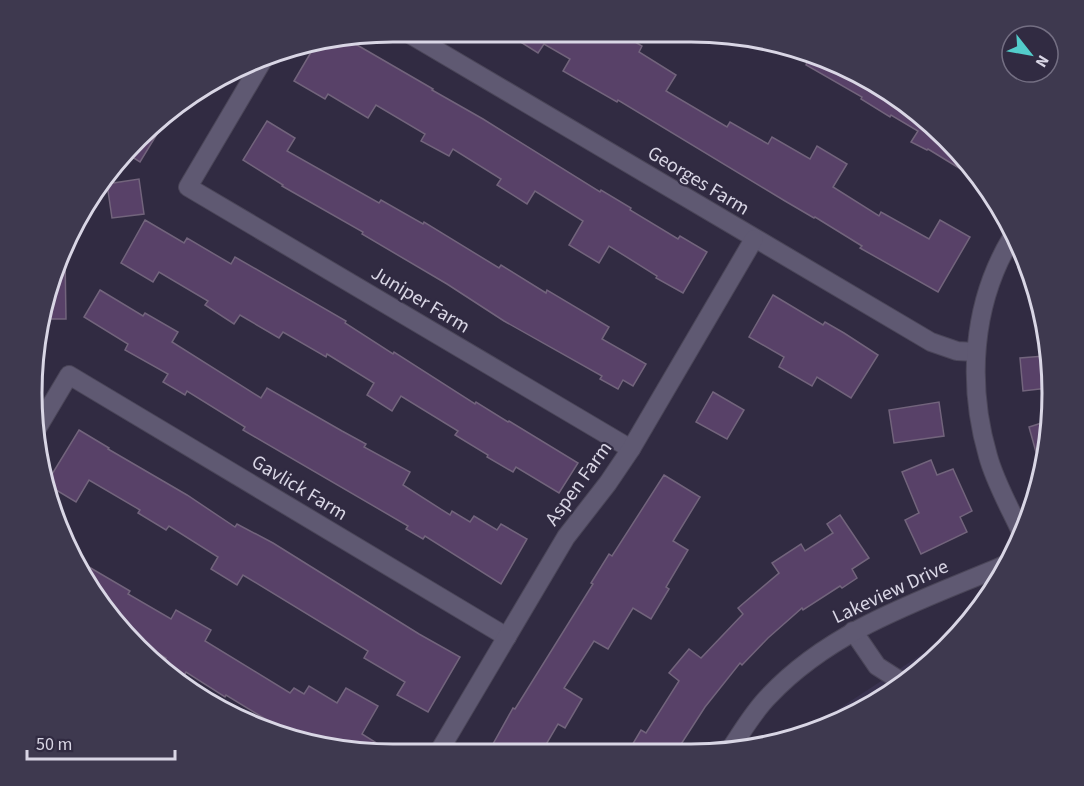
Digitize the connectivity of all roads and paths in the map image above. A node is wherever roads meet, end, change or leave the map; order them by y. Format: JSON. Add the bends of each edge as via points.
{"nodes":[{"id":1,"x":423,"y":42,"type":"edge"},
{"id":2,"x":257,"y":70,"type":"edge"},
{"id":3,"x":754,"y":239,"type":"junction"},
{"id":4,"x":1008,"y":243,"type":"edge"},
{"id":5,"x":975,"y":352,"type":"junction"},
{"id":6,"x":43,"y":417,"type":"edge"},
{"id":7,"x":631,"y":449,"type":"junction"},
{"id":8,"x":1017,"y":523,"type":"edge"},
{"id":9,"x":994,"y":570,"type":"edge"},
{"id":10,"x":853,"y":631,"type":"junction"},
{"id":11,"x":507,"y":637,"type":"junction"},
{"id":12,"x":896,"y":678,"type":"edge"},
{"id":13,"x":735,"y":741,"type":"edge"},
{"id":14,"x":443,"y":744,"type":"edge"}],
"edges":[{"from":1,"to":3,"type":"street","name":"Georges Farm"},
{"from":2,"to":7,"type":"street","name":"Juniper Farm","via":[[188,187]]},
{"from":3,"to":5,"type":"street","name":"Georges Farm","via":[[931,342],[957,351]]},
{"from":3,"to":7,"type":"street","name":"Aspen Farm"},
{"from":4,"to":5,"type":"street","via":[[994,272]]},
{"from":5,"to":8,"type":"street","via":[[979,421],[988,459]]},
{"from":6,"to":11,"type":"street","name":"Gavlick Farm","via":[[69,375]]},
{"from":7,"to":11,"type":"street","name":"Aspen Farm","via":[[566,537]]},
{"from":9,"to":10,"type":"street","name":"Lakeview Drive"},
{"from":10,"to":12,"type":"street","via":[[877,666]]},
{"from":10,"to":13,"type":"street","name":"Lakeview Drive","via":[[824,648],[769,696]]},
{"from":11,"to":14,"type":"street","name":"Aspen Farm"}]}
